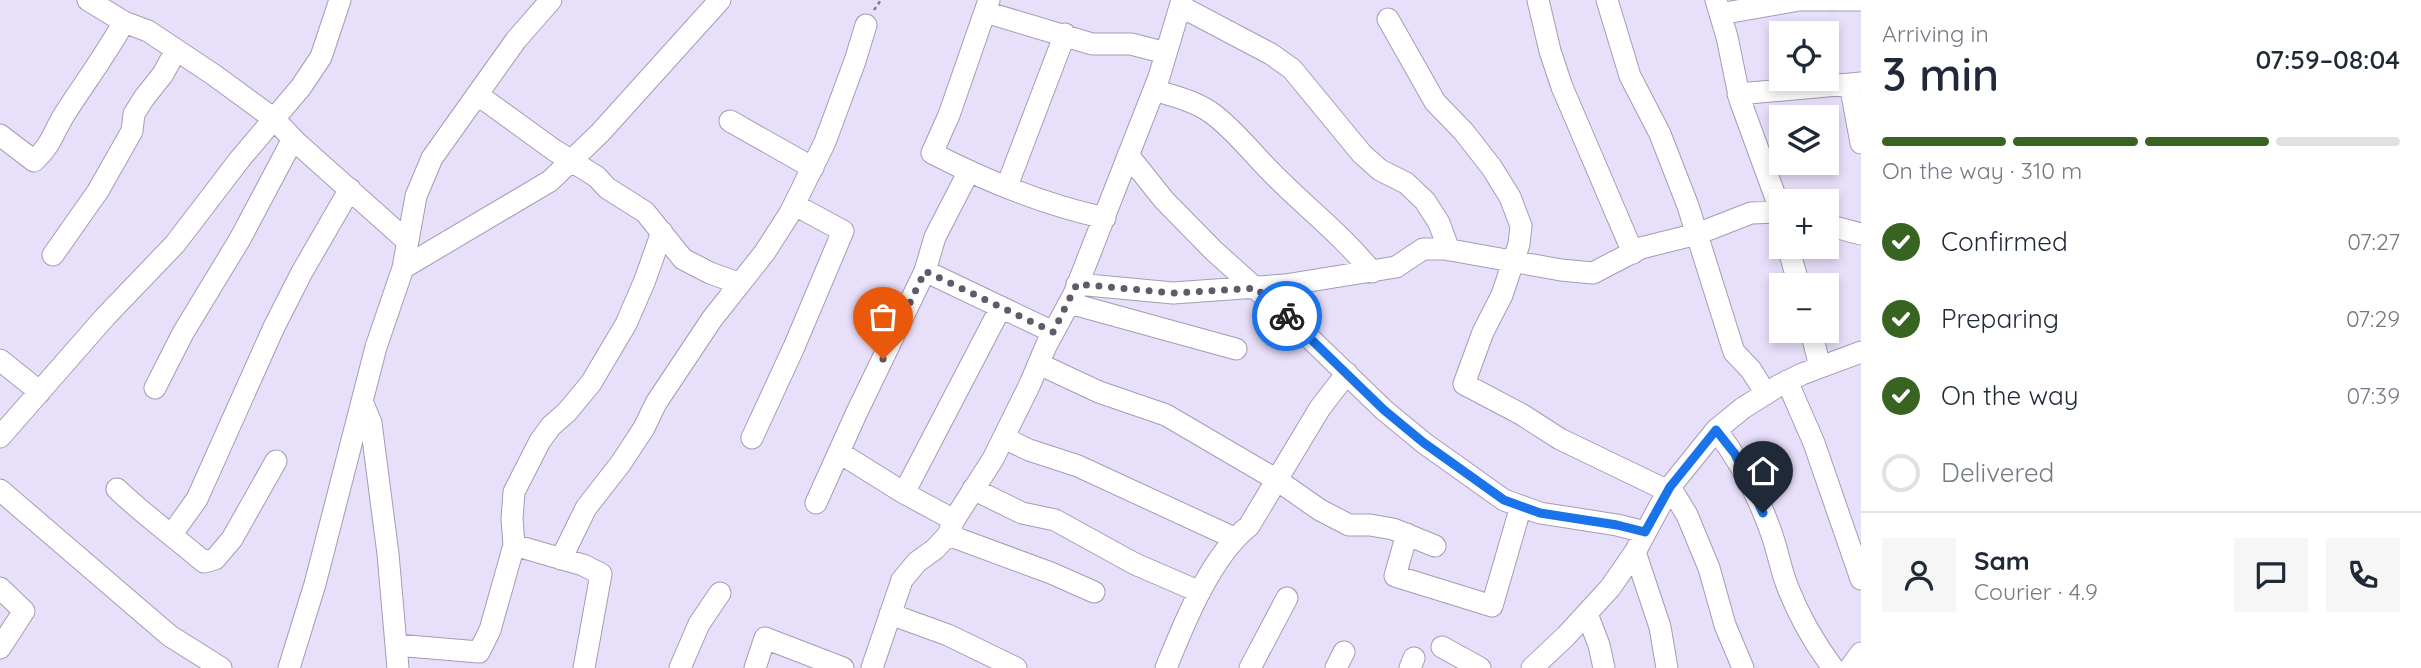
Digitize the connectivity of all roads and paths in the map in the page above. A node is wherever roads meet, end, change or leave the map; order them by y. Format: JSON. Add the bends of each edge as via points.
{"nodes":[{"id":1,"x":88,"y":0,"type":"edge"},
{"id":2,"x":341,"y":0,"type":"edge"},
{"id":3,"x":551,"y":0,"type":"edge"},
{"id":4,"x":720,"y":0,"type":"edge"},
{"id":5,"x":1538,"y":0,"type":"edge"},
{"id":6,"x":1607,"y":0,"type":"edge"},
{"id":7,"x":1832,"y":0,"type":"edge"},
{"id":8,"x":1861,"y":1,"type":"edge"},
{"id":9,"x":1181,"y":3,"type":"edge"},
{"id":10,"x":987,"y":6,"type":"edge"},
{"id":11,"x":1718,"y":7,"type":"edge"},
{"id":12,"x":1388,"y":19,"type":"dead end"},
{"id":13,"x":124,"y":22,"type":"junction"},
{"id":14,"x":866,"y":25,"type":"dead end"},
{"id":15,"x":1065,"y":34,"type":"junction"},
{"id":16,"x":176,"y":50,"type":"junction"},
{"id":17,"x":1166,"y":53,"type":"junction"},
{"id":18,"x":1855,"y":84,"type":"edge"},
{"id":19,"x":1154,"y":90,"type":"junction"},
{"id":20,"x":1738,"y":94,"type":"junction"},
{"id":21,"x":478,"y":95,"type":"junction"},
{"id":22,"x":274,"y":119,"type":"junction"},
{"id":23,"x":730,"y":121,"type":"dead end"},
{"id":24,"x":0,"y":135,"type":"edge"},
{"id":25,"x":293,"y":139,"type":"junction"},
{"id":26,"x":1861,"y":143,"type":"edge"},
{"id":27,"x":1128,"y":155,"type":"junction"},
{"id":28,"x":571,"y":161,"type":"junction"},
{"id":29,"x":813,"y":168,"type":"junction"},
{"id":30,"x":970,"y":171,"type":"junction"},
{"id":31,"x":1007,"y":186,"type":"junction"},
{"id":32,"x":350,"y":189,"type":"junction"},
{"id":33,"x":1772,"y":189,"type":"edge"},
{"id":34,"x":794,"y":205,"type":"junction"},
{"id":35,"x":1769,"y":213,"type":"edge"},
{"id":36,"x":1105,"y":218,"type":"junction"},
{"id":37,"x":1839,"y":228,"type":"edge"},
{"id":38,"x":662,"y":232,"type":"junction"},
{"id":39,"x":1696,"y":234,"type":"junction"},
{"id":40,"x":1861,"y":234,"type":"edge"},
{"id":41,"x":407,"y":241,"type":"junction"},
{"id":42,"x":1449,"y":250,"type":"junction"},
{"id":43,"x":1633,"y":253,"type":"junction"},
{"id":44,"x":53,"y":255,"type":"dead end"},
{"id":45,"x":1513,"y":262,"type":"junction"},
{"id":46,"x":403,"y":268,"type":"junction"},
{"id":47,"x":925,"y":271,"type":"junction"},
{"id":48,"x":1372,"y":272,"type":"junction"},
{"id":49,"x":738,"y":283,"type":"junction"},
{"id":50,"x":1256,"y":288,"type":"junction"},
{"id":51,"x":1073,"y":294,"type":"junction"},
{"id":52,"x":1001,"y":307,"type":"junction"},
{"id":53,"x":1053,"y":332,"type":"junction"},
{"id":54,"x":1814,"y":343,"type":"edge"},
{"id":55,"x":1236,"y":349,"type":"dead end"},
{"id":56,"x":1859,"y":358,"type":"edge"},
{"id":57,"x":0,"y":360,"type":"edge"},
{"id":58,"x":1039,"y":364,"type":"junction"},
{"id":59,"x":1820,"y":367,"type":"junction"},
{"id":60,"x":1347,"y":373,"type":"junction"},
{"id":61,"x":1787,"y":381,"type":"junction"},
{"id":62,"x":155,"y":388,"type":"dead end"},
{"id":63,"x":40,"y":392,"type":"junction"},
{"id":64,"x":1766,"y":394,"type":"junction"},
{"id":65,"x":362,"y":401,"type":"junction"},
{"id":66,"x":1716,"y":430,"type":"junction"},
{"id":67,"x":0,"y":438,"type":"edge"},
{"id":68,"x":752,"y":438,"type":"dead end"},
{"id":69,"x":1004,"y":438,"type":"junction"},
{"id":70,"x":840,"y":453,"type":"junction"},
{"id":71,"x":275,"y":460,"type":"dead end"},
{"id":72,"x":1277,"y":480,"type":"junction"},
{"id":73,"x":117,"y":489,"type":"dead end"},
{"id":74,"x":973,"y":489,"type":"junction"},
{"id":75,"x":1669,"y":489,"type":"junction"},
{"id":76,"x":0,"y":490,"type":"edge"},
{"id":77,"x":904,"y":493,"type":"junction"},
{"id":78,"x":816,"y":503,"type":"dead end"},
{"id":79,"x":1521,"y":506,"type":"junction"},
{"id":80,"x":951,"y":528,"type":"junction"},
{"id":81,"x":1645,"y":532,"type":"junction"},
{"id":82,"x":172,"y":534,"type":"junction"},
{"id":83,"x":1407,"y":534,"type":"junction"},
{"id":84,"x":1234,"y":538,"type":"junction"},
{"id":85,"x":514,"y":545,"type":"junction"},
{"id":86,"x":1435,"y":546,"type":"dead end"},
{"id":87,"x":1635,"y":552,"type":"junction"},
{"id":88,"x":561,"y":559,"type":"junction"},
{"id":89,"x":1861,"y":579,"type":"edge"},
{"id":90,"x":0,"y":588,"type":"edge"},
{"id":91,"x":1094,"y":592,"type":"dead end"},
{"id":92,"x":1200,"y":592,"type":"junction"},
{"id":93,"x":720,"y":593,"type":"dead end"},
{"id":94,"x":1287,"y":598,"type":"dead end"},
{"id":95,"x":890,"y":614,"type":"junction"},
{"id":96,"x":1587,"y":614,"type":"junction"},
{"id":97,"x":396,"y":645,"type":"junction"},
{"id":98,"x":1442,"y":647,"type":"dead end"},
{"id":99,"x":0,"y":648,"type":"edge"},
{"id":100,"x":1861,"y":653,"type":"edge"},
{"id":101,"x":1536,"y":666,"type":"edge"},
{"id":102,"x":221,"y":668,"type":"edge"},
{"id":103,"x":289,"y":668,"type":"edge"},
{"id":104,"x":398,"y":668,"type":"edge"},
{"id":105,"x":584,"y":668,"type":"edge"},
{"id":106,"x":680,"y":668,"type":"edge"},
{"id":107,"x":755,"y":668,"type":"edge"},
{"id":108,"x":843,"y":668,"type":"edge"},
{"id":109,"x":872,"y":668,"type":"edge"},
{"id":110,"x":1016,"y":668,"type":"edge"},
{"id":111,"x":1166,"y":668,"type":"edge"},
{"id":112,"x":1250,"y":668,"type":"edge"},
{"id":113,"x":1480,"y":668,"type":"edge"},
{"id":114,"x":1604,"y":668,"type":"edge"},
{"id":115,"x":1667,"y":668,"type":"edge"},
{"id":116,"x":1743,"y":668,"type":"edge"},
{"id":117,"x":1833,"y":668,"type":"edge"},
{"id":118,"x":1850,"y":668,"type":"edge"}],
"edges":[{"from":1,"to":13,"type":"street"},
{"from":2,"to":22,"type":"street","via":[[321,57]]},
{"from":3,"to":21,"type":"street"},
{"from":4,"to":28,"type":"street"},
{"from":5,"to":43,"type":"street","via":[[1562,87]]},
{"from":6,"to":39,"type":"street","via":[[1630,76],[1660,134]]},
{"from":7,"to":8,"type":"street"},
{"from":7,"to":11,"type":"street"},
{"from":9,"to":17,"type":"street"},
{"from":9,"to":42,"type":"street","via":[[1292,69],[1362,154],[1425,201]]},
{"from":10,"to":15,"type":"street","via":[[1024,25]]},
{"from":10,"to":30,"type":"street","via":[[932,153]]},
{"from":11,"to":20,"type":"street"},
{"from":12,"to":45,"type":"street","via":[[1436,102],[1464,131],[1510,197],[1521,226]]},
{"from":13,"to":16,"type":"street"},
{"from":13,"to":24,"type":"street","via":[[48,147],[34,160]]},
{"from":14,"to":29,"type":"street"},
{"from":15,"to":17,"type":"street","via":[[1092,44],[1130,44]]},
{"from":15,"to":31,"type":"street"},
{"from":16,"to":22,"type":"street"},
{"from":16,"to":44,"type":"street","via":[[134,114],[132,131],[98,191]]},
{"from":17,"to":19,"type":"street"},
{"from":18,"to":20,"type":"street"},
{"from":18,"to":26,"type":"street"},
{"from":19,"to":27,"type":"street"},
{"from":19,"to":48,"type":"street","via":[[1211,112]]},
{"from":20,"to":33,"type":"street"},
{"from":21,"to":28,"type":"street"},
{"from":21,"to":41,"type":"street","via":[[432,158],[416,196]]},
{"from":22,"to":25,"type":"street"},
{"from":22,"to":63,"type":"street","via":[[175,244]]},
{"from":23,"to":29,"type":"street"},
{"from":25,"to":32,"type":"street"},
{"from":25,"to":62,"type":"street"},
{"from":27,"to":36,"type":"street"},
{"from":27,"to":50,"type":"street","via":[[1164,200]]},
{"from":28,"to":38,"type":"street","via":[[645,212]]},
{"from":28,"to":46,"type":"street","via":[[550,181]]},
{"from":29,"to":34,"type":"street"},
{"from":30,"to":31,"type":"street"},
{"from":30,"to":47,"type":"street","via":[[935,237]]},
{"from":31,"to":36,"type":"street"},
{"from":32,"to":41,"type":"street"},
{"from":32,"to":82,"type":"street","via":[[274,327],[197,499]]},
{"from":34,"to":49,"type":"street"},
{"from":34,"to":68,"type":"street","via":[[843,230]]},
{"from":35,"to":39,"type":"street","via":[[1751,213]]},
{"from":36,"to":51,"type":"street"},
{"from":37,"to":40,"type":"street"},
{"from":38,"to":49,"type":"street","via":[[683,259]]},
{"from":38,"to":85,"type":"street","via":[[626,324],[591,383],[540,441],[514,492]]},
{"from":39,"to":43,"type":"street"},
{"from":39,"to":64,"type":"street","via":[[1734,352]]},
{"from":41,"to":46,"type":"street"},
{"from":42,"to":45,"type":"street"},
{"from":42,"to":48,"type":"street","via":[[1423,249],[1396,267]]},
{"from":43,"to":45,"type":"street","via":[[1593,273]]},
{"from":45,"to":75,"type":"street","via":[[1464,384],[1560,439]]},
{"from":46,"to":65,"type":"street"},
{"from":47,"to":52,"type":"street"},
{"from":47,"to":70,"type":"street"},
{"from":48,"to":50,"type":"street"},
{"from":49,"to":88,"type":"street","via":[[621,463],[586,508]]},
{"from":50,"to":51,"type":"street"},
{"from":50,"to":60,"type":"street"},
{"from":51,"to":53,"type":"street"},
{"from":51,"to":55,"type":"street"},
{"from":52,"to":53,"type":"street"},
{"from":52,"to":77,"type":"street"},
{"from":53,"to":58,"type":"street"},
{"from":54,"to":59,"type":"street"},
{"from":56,"to":59,"type":"street"},
{"from":57,"to":63,"type":"street"},
{"from":58,"to":69,"type":"street"},
{"from":58,"to":72,"type":"street","via":[[1166,415]]},
{"from":59,"to":61,"type":"street"},
{"from":60,"to":72,"type":"street"},
{"from":60,"to":79,"type":"street","via":[[1424,443],[1504,500]]},
{"from":61,"to":64,"type":"street"},
{"from":61,"to":89,"type":"street","via":[[1814,443]]},
{"from":63,"to":67,"type":"street"},
{"from":64,"to":66,"type":"street"},
{"from":65,"to":97,"type":"street","via":[[370,423]]},
{"from":65,"to":103,"type":"street"},
{"from":66,"to":75,"type":"street"},
{"from":66,"to":117,"type":"street","via":[[1754,490],[1787,587]]},
{"from":69,"to":74,"type":"street"},
{"from":69,"to":84,"type":"street","via":[[1079,466]]},
{"from":70,"to":77,"type":"street"},
{"from":70,"to":78,"type":"street"},
{"from":71,"to":82,"type":"street","via":[[232,539],[215,559],[204,562]]},
{"from":72,"to":83,"type":"street","via":[[1349,525]]},
{"from":72,"to":84,"type":"street","via":[[1249,526]]},
{"from":73,"to":82,"type":"street"},
{"from":74,"to":80,"type":"street"},
{"from":74,"to":92,"type":"street","via":[[1022,513],[1055,520],[1135,564]]},
{"from":75,"to":81,"type":"street"},
{"from":75,"to":116,"type":"street","via":[[1687,515],[1709,568]]},
{"from":76,"to":102,"type":"street","via":[[170,636]]},
{"from":77,"to":80,"type":"street"},
{"from":79,"to":81,"type":"street"},
{"from":79,"to":83,"type":"street","via":[[1492,606],[1395,576]]},
{"from":80,"to":91,"type":"street"},
{"from":80,"to":95,"type":"street","via":[[902,580]]},
{"from":81,"to":87,"type":"street"},
{"from":83,"to":86,"type":"street"},
{"from":84,"to":92,"type":"street"},
{"from":85,"to":88,"type":"street"},
{"from":85,"to":97,"type":"street","via":[[479,652]]},
{"from":87,"to":96,"type":"street"},
{"from":87,"to":115,"type":"street","via":[[1660,627]]},
{"from":88,"to":105,"type":"street","via":[[601,574]]},
{"from":90,"to":99,"type":"street","via":[[24,611]]},
{"from":92,"to":111,"type":"street"},
{"from":93,"to":106,"type":"street","via":[[699,624]]},
{"from":94,"to":112,"type":"street"},
{"from":95,"to":109,"type":"street"},
{"from":95,"to":110,"type":"street","via":[[948,635]]},
{"from":96,"to":101,"type":"street"},
{"from":96,"to":114,"type":"street"},
{"from":97,"to":104,"type":"street"},
{"from":98,"to":113,"type":"street"},
{"from":100,"to":118,"type":"street"},
{"from":107,"to":108,"type":"street","via":[[765,638]]}]}
